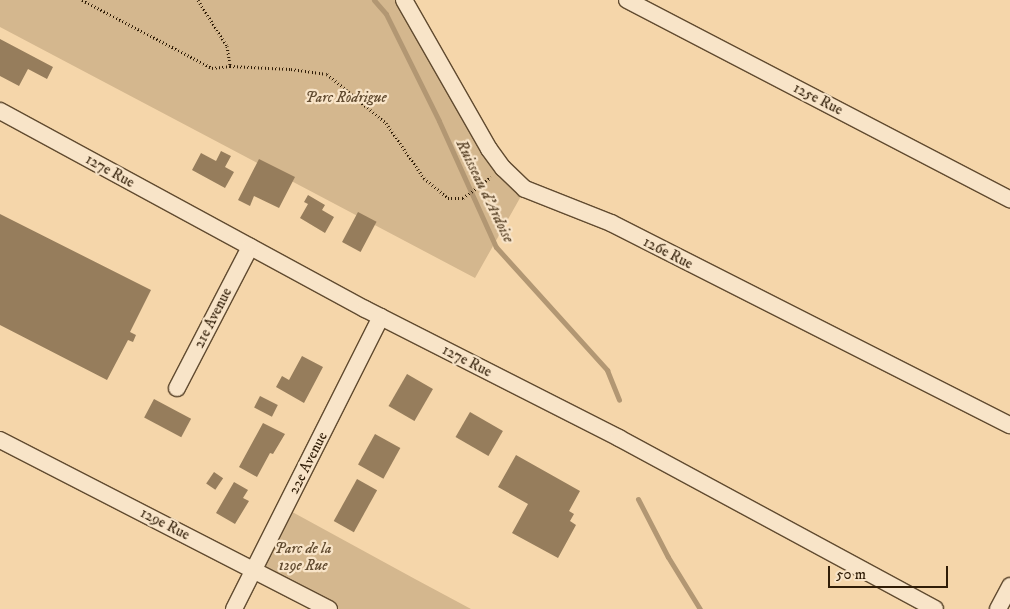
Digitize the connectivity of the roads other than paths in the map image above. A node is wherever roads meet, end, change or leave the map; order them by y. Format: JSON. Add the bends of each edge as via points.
{"nodes":[{"id":1,"x":404,"y":0,"type":"edge"},
{"id":2,"x":627,"y":0,"type":"edge"},
{"id":3,"x":0,"y":111,"type":"edge"},
{"id":4,"x":1010,"y":199,"type":"edge"},
{"id":5,"x":250,"y":248,"type":"junction"},
{"id":6,"x":381,"y":318,"type":"junction"},
{"id":7,"x":177,"y":388,"type":"dead end"},
{"id":8,"x":1010,"y":425,"type":"edge"},
{"id":9,"x":0,"y":440,"type":"edge"},
{"id":10,"x":254,"y":570,"type":"junction"},
{"id":11,"x":1010,"y":586,"type":"edge"},
{"id":12,"x":234,"y":609,"type":"edge"},
{"id":13,"x":330,"y":609,"type":"edge"},
{"id":14,"x":935,"y":609,"type":"edge"},
{"id":15,"x":998,"y":609,"type":"edge"}],
"edges":[{"from":1,"to":8,"type":"street","name":"126e Rue","via":[[489,149],[525,189],[611,223]]},
{"from":2,"to":4,"type":"street","name":"125e Rue"},
{"from":3,"to":5,"type":"street","name":"127e Rue"},
{"from":5,"to":6,"type":"street","name":"127e Rue"},
{"from":5,"to":7,"type":"street","name":"21e Avenue"},
{"from":6,"to":10,"type":"street","name":"22e Avenue"},
{"from":6,"to":14,"type":"street","name":"127e Rue","via":[[619,438]]},
{"from":9,"to":10,"type":"street","name":"129e Rue"},
{"from":10,"to":12,"type":"street","name":"22e Avenue"},
{"from":10,"to":13,"type":"street","name":"129e Rue"},
{"from":11,"to":15,"type":"street"}]}
